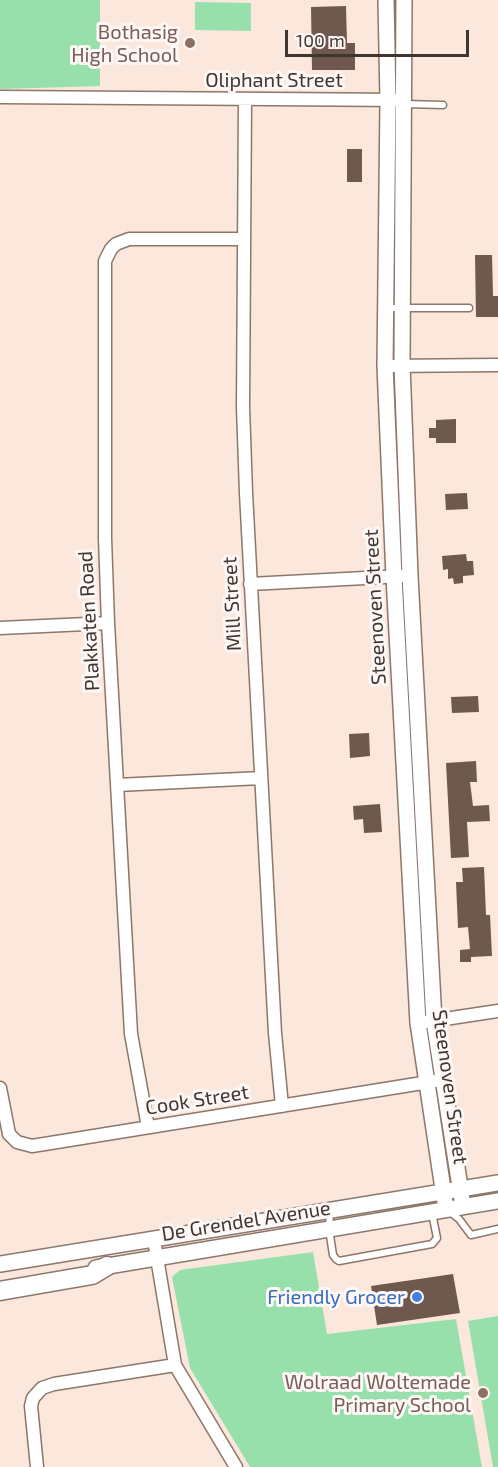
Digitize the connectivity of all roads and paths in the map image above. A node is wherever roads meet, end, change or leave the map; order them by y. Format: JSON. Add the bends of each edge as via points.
{"nodes":[{"id":1,"x":386,"y":0,"type":"edge"},
{"id":2,"x":404,"y":0,"type":"edge"},
{"id":3,"x":0,"y":96,"type":"edge"},
{"id":4,"x":245,"y":100,"type":"junction"},
{"id":5,"x":388,"y":100,"type":"junction"},
{"id":6,"x":405,"y":102,"type":"junction"},
{"id":7,"x":443,"y":105,"type":"dead end"},
{"id":8,"x":244,"y":239,"type":"junction"},
{"id":9,"x":385,"y":308,"type":"junction"},
{"id":10,"x":403,"y":308,"type":"junction"},
{"id":11,"x":469,"y":308,"type":"dead end"},
{"id":12,"x":402,"y":365,"type":"junction"},
{"id":13,"x":498,"y":365,"type":"edge"},
{"id":14,"x":385,"y":366,"type":"junction"},
{"id":15,"x":402,"y":576,"type":"junction"},
{"id":16,"x":250,"y":584,"type":"junction"},
{"id":17,"x":108,"y":623,"type":"junction"},
{"id":18,"x":0,"y":628,"type":"edge"},
{"id":19,"x":261,"y":778,"type":"junction"},
{"id":20,"x":117,"y":785,"type":"junction"},
{"id":21,"x":498,"y":1011,"type":"edge"},
{"id":22,"x":434,"y":1021,"type":"junction"},
{"id":23,"x":418,"y":1023,"type":"junction"},
{"id":24,"x":442,"y":1080,"type":"junction"},
{"id":25,"x":426,"y":1083,"type":"junction"},
{"id":26,"x":0,"y":1088,"type":"edge"},
{"id":27,"x":282,"y":1106,"type":"junction"},
{"id":28,"x":148,"y":1127,"type":"junction"},
{"id":29,"x":498,"y":1183,"type":"edge"},
{"id":30,"x":460,"y":1189,"type":"junction"},
{"id":31,"x":443,"y":1192,"type":"junction"},
{"id":32,"x":498,"y":1201,"type":"edge"},
{"id":33,"x":330,"y":1211,"type":"junction"},
{"id":34,"x":439,"y":1211,"type":"junction"},
{"id":35,"x":461,"y":1213,"type":"junction"},
{"id":36,"x":329,"y":1229,"type":"junction"},
{"id":37,"x":498,"y":1229,"type":"edge"},
{"id":38,"x":154,"y":1240,"type":"junction"},
{"id":39,"x":156,"y":1257,"type":"junction"},
{"id":40,"x":0,"y":1264,"type":"edge"},
{"id":41,"x":107,"y":1266,"type":"junction"},
{"id":42,"x":0,"y":1283,"type":"edge"},
{"id":43,"x":0,"y":1291,"type":"edge"},
{"id":44,"x":175,"y":1365,"type":"junction"},
{"id":45,"x":37,"y":1467,"type":"edge"},
{"id":46,"x":236,"y":1467,"type":"edge"}],
"edges":[{"from":1,"to":5,"type":"street","name":"Steenoven Street"},
{"from":2,"to":6,"type":"street","name":"Steenoven Street"},
{"from":3,"to":4,"type":"street","name":"Oliphant Street"},
{"from":4,"to":5,"type":"street","name":"Oliphant Street"},
{"from":4,"to":8,"type":"street","name":"Mill Street"},
{"from":5,"to":6,"type":"street","name":"Oliphant Street"},
{"from":5,"to":9,"type":"street","name":"Steenoven Street"},
{"from":6,"to":7,"type":"lane"},
{"from":6,"to":10,"type":"street","name":"Steenoven Street"},
{"from":8,"to":16,"type":"street","name":"Mill Street","via":[[243,407]]},
{"from":8,"to":17,"type":"street","name":"Plakkaten Road","via":[[129,239],[116,244],[105,261]]},
{"from":9,"to":10,"type":"lane"},
{"from":9,"to":14,"type":"street","name":"Steenoven Street"},
{"from":10,"to":11,"type":"lane"},
{"from":10,"to":12,"type":"street","name":"Steenoven Street"},
{"from":12,"to":13,"type":"street"},
{"from":12,"to":14,"type":"street"},
{"from":12,"to":15,"type":"street","name":"Steenoven Street"},
{"from":14,"to":15,"type":"street","name":"Steenoven Street"},
{"from":15,"to":16,"type":"street"},
{"from":15,"to":22,"type":"street","name":"Steenoven Street"},
{"from":15,"to":23,"type":"street","name":"Steenoven Street"},
{"from":16,"to":19,"type":"street","name":"Mill Street"},
{"from":17,"to":18,"type":"street"},
{"from":17,"to":20,"type":"street","name":"Plakkaten Road"},
{"from":19,"to":20,"type":"street"},
{"from":19,"to":27,"type":"street","name":"Mill Street","via":[[274,1033]]},
{"from":20,"to":28,"type":"street","name":"Plakkaten Road","via":[[131,1034]]},
{"from":21,"to":22,"type":"street"},
{"from":22,"to":23,"type":"street"},
{"from":22,"to":24,"type":"street","name":"Steenoven Street"},
{"from":23,"to":25,"type":"street","name":"Steenoven Street"},
{"from":24,"to":25,"type":"street","name":"Cook Street"},
{"from":24,"to":30,"type":"street","name":"Steenoven Street"},
{"from":25,"to":27,"type":"street","name":"Cook Street"},
{"from":25,"to":31,"type":"street","name":"Steenoven Street"},
{"from":26,"to":28,"type":"street","name":"Cook Street","via":[[7,1129],[13,1139],[27,1146]]},
{"from":27,"to":28,"type":"street","name":"Cook Street"},
{"from":29,"to":30,"type":"street","name":"De Grendel Avenue"},
{"from":30,"to":31,"type":"street","name":"De Grendel Avenue"},
{"from":30,"to":35,"type":"street","name":"Steenoven Street"},
{"from":31,"to":33,"type":"street","name":"De Grendel Avenue"},
{"from":31,"to":34,"type":"street","name":"Steenoven Street"},
{"from":32,"to":35,"type":"street","name":"De Grendel Avenue"},
{"from":33,"to":36,"type":"lane"},
{"from":33,"to":38,"type":"street","name":"De Grendel Avenue"},
{"from":34,"to":35,"type":"street","name":"De Grendel Avenue"},
{"from":34,"to":36,"type":"street","name":"De Grendel Avenue"},
{"from":34,"to":36,"type":"lane","via":[[437,1238],[430,1245],[342,1261],[333,1254]]},
{"from":35,"to":37,"type":"lane","via":[[471,1235]]},
{"from":36,"to":39,"type":"street","name":"De Grendel Avenue"},
{"from":38,"to":39,"type":"street"},
{"from":38,"to":40,"type":"street","name":"De Grendel Avenue"},
{"from":39,"to":41,"type":"street","name":"De Grendel Avenue"},
{"from":39,"to":44,"type":"street"},
{"from":41,"to":42,"type":"street","name":"De Grendel Avenue"},
{"from":41,"to":43,"type":"main road","via":[[92,1275]]},
{"from":44,"to":45,"type":"street","via":[[42,1388],[31,1406]]},
{"from":44,"to":46,"type":"street"}]}
